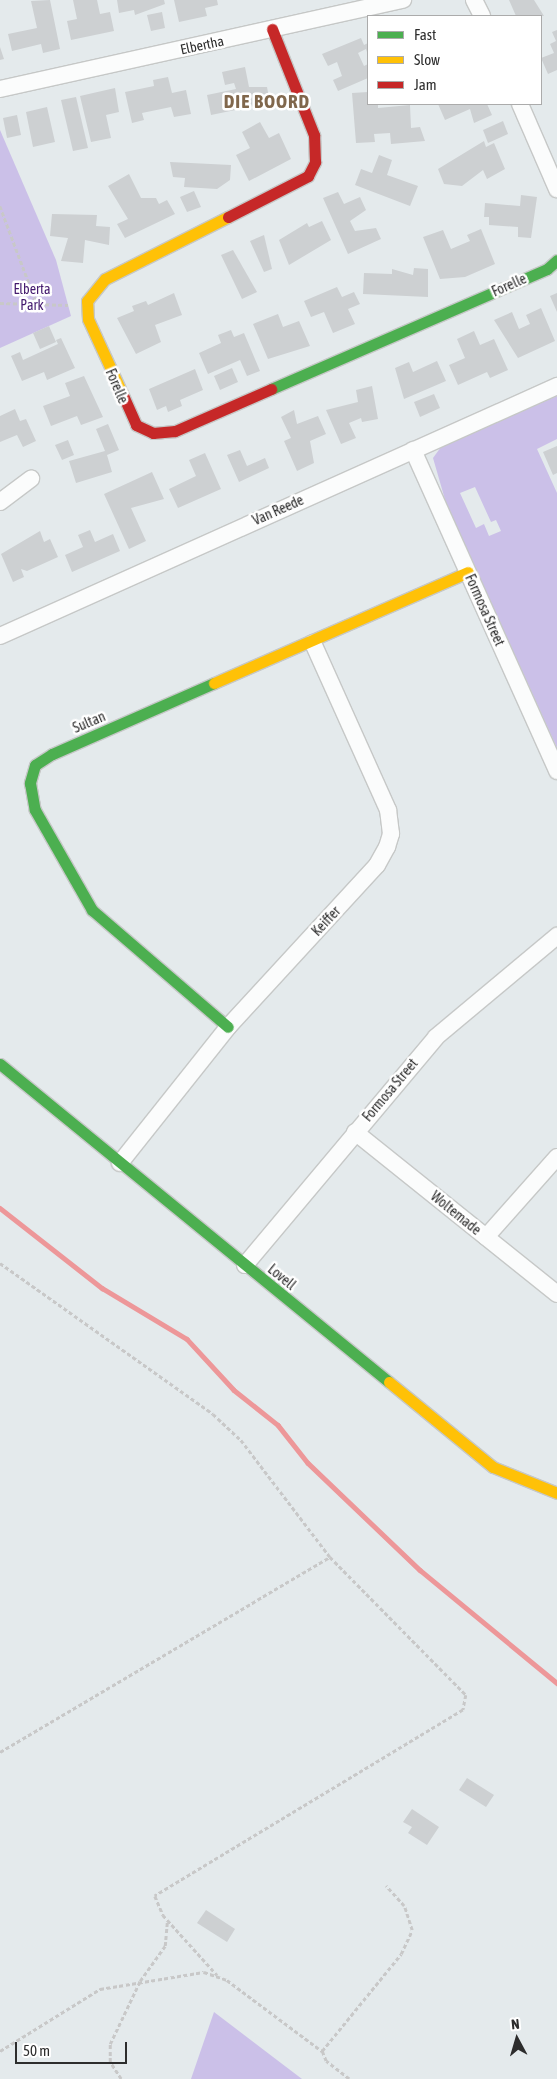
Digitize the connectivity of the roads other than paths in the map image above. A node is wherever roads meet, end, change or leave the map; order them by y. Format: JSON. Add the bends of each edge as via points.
{"nodes":[{"id":1,"x":403,"y":0,"type":"edge"},
{"id":2,"x":474,"y":0,"type":"edge"},
{"id":3,"x":482,"y":15,"type":"edge"},
{"id":4,"x":272,"y":29,"type":"junction"},
{"id":5,"x":0,"y":88,"type":"edge"},
{"id":6,"x":520,"y":105,"type":"edge"},
{"id":7,"x":557,"y":189,"type":"edge"},
{"id":8,"x":557,"y":260,"type":"edge"},
{"id":9,"x":557,"y":386,"type":"edge"},
{"id":10,"x":413,"y":450,"type":"junction"},
{"id":11,"x":31,"y":479,"type":"dead end"},
{"id":12,"x":0,"y":502,"type":"edge"},
{"id":13,"x":468,"y":572,"type":"junction"},
{"id":14,"x":0,"y":636,"type":"edge"},
{"id":15,"x":313,"y":643,"type":"junction"},
{"id":16,"x":557,"y":771,"type":"edge"},
{"id":17,"x":557,"y":936,"type":"edge"},
{"id":18,"x":228,"y":1027,"type":"junction"},
{"id":19,"x":0,"y":1064,"type":"edge"},
{"id":20,"x":355,"y":1132,"type":"junction"},
{"id":21,"x":557,"y":1157,"type":"edge"},
{"id":22,"x":120,"y":1163,"type":"junction"},
{"id":23,"x":486,"y":1237,"type":"junction"},
{"id":24,"x":244,"y":1265,"type":"junction"},
{"id":25,"x":557,"y":1294,"type":"edge"},
{"id":26,"x":557,"y":1493,"type":"edge"}],
"edges":[{"from":1,"to":4,"type":"street","name":"Elbertha"},
{"from":2,"to":3,"type":"street"},
{"from":4,"to":5,"type":"street","name":"Elbertha"},
{"from":4,"to":8,"type":"street","name":"Forelle","via":[[314,135],[315,162],[308,176],[105,279],[87,300],[88,318],[136,425],[153,433],[175,431],[547,269]]},
{"from":6,"to":7,"type":"street"},
{"from":9,"to":10,"type":"street","name":"Van Reede"},
{"from":10,"to":13,"type":"street","name":"Formosa Street"},
{"from":10,"to":14,"type":"street","name":"Van Reede"},
{"from":11,"to":12,"type":"street","via":[[15,495]]},
{"from":13,"to":15,"type":"street","name":"Sultan"},
{"from":13,"to":16,"type":"street","name":"Formosa Street"},
{"from":15,"to":18,"type":"street","name":"Keiffer","via":[[388,810],[391,834],[377,865]]},
{"from":15,"to":18,"type":"street","name":"Sultan","via":[[52,754],[31,774],[30,794],[36,810],[92,910]]},
{"from":17,"to":20,"type":"street","name":"Formosa Street","via":[[436,1037]]},
{"from":18,"to":22,"type":"street","name":"Keiffer"},
{"from":19,"to":22,"type":"street","name":"Lovell"},
{"from":20,"to":23,"type":"street","name":"Woltemade"},
{"from":20,"to":24,"type":"street","name":"Formosa Street"},
{"from":21,"to":23,"type":"street"},
{"from":22,"to":24,"type":"street","name":"Lovell"},
{"from":23,"to":25,"type":"street","name":"Woltemade"},
{"from":24,"to":26,"type":"street","name":"Lovell","via":[[493,1467]]}]}
